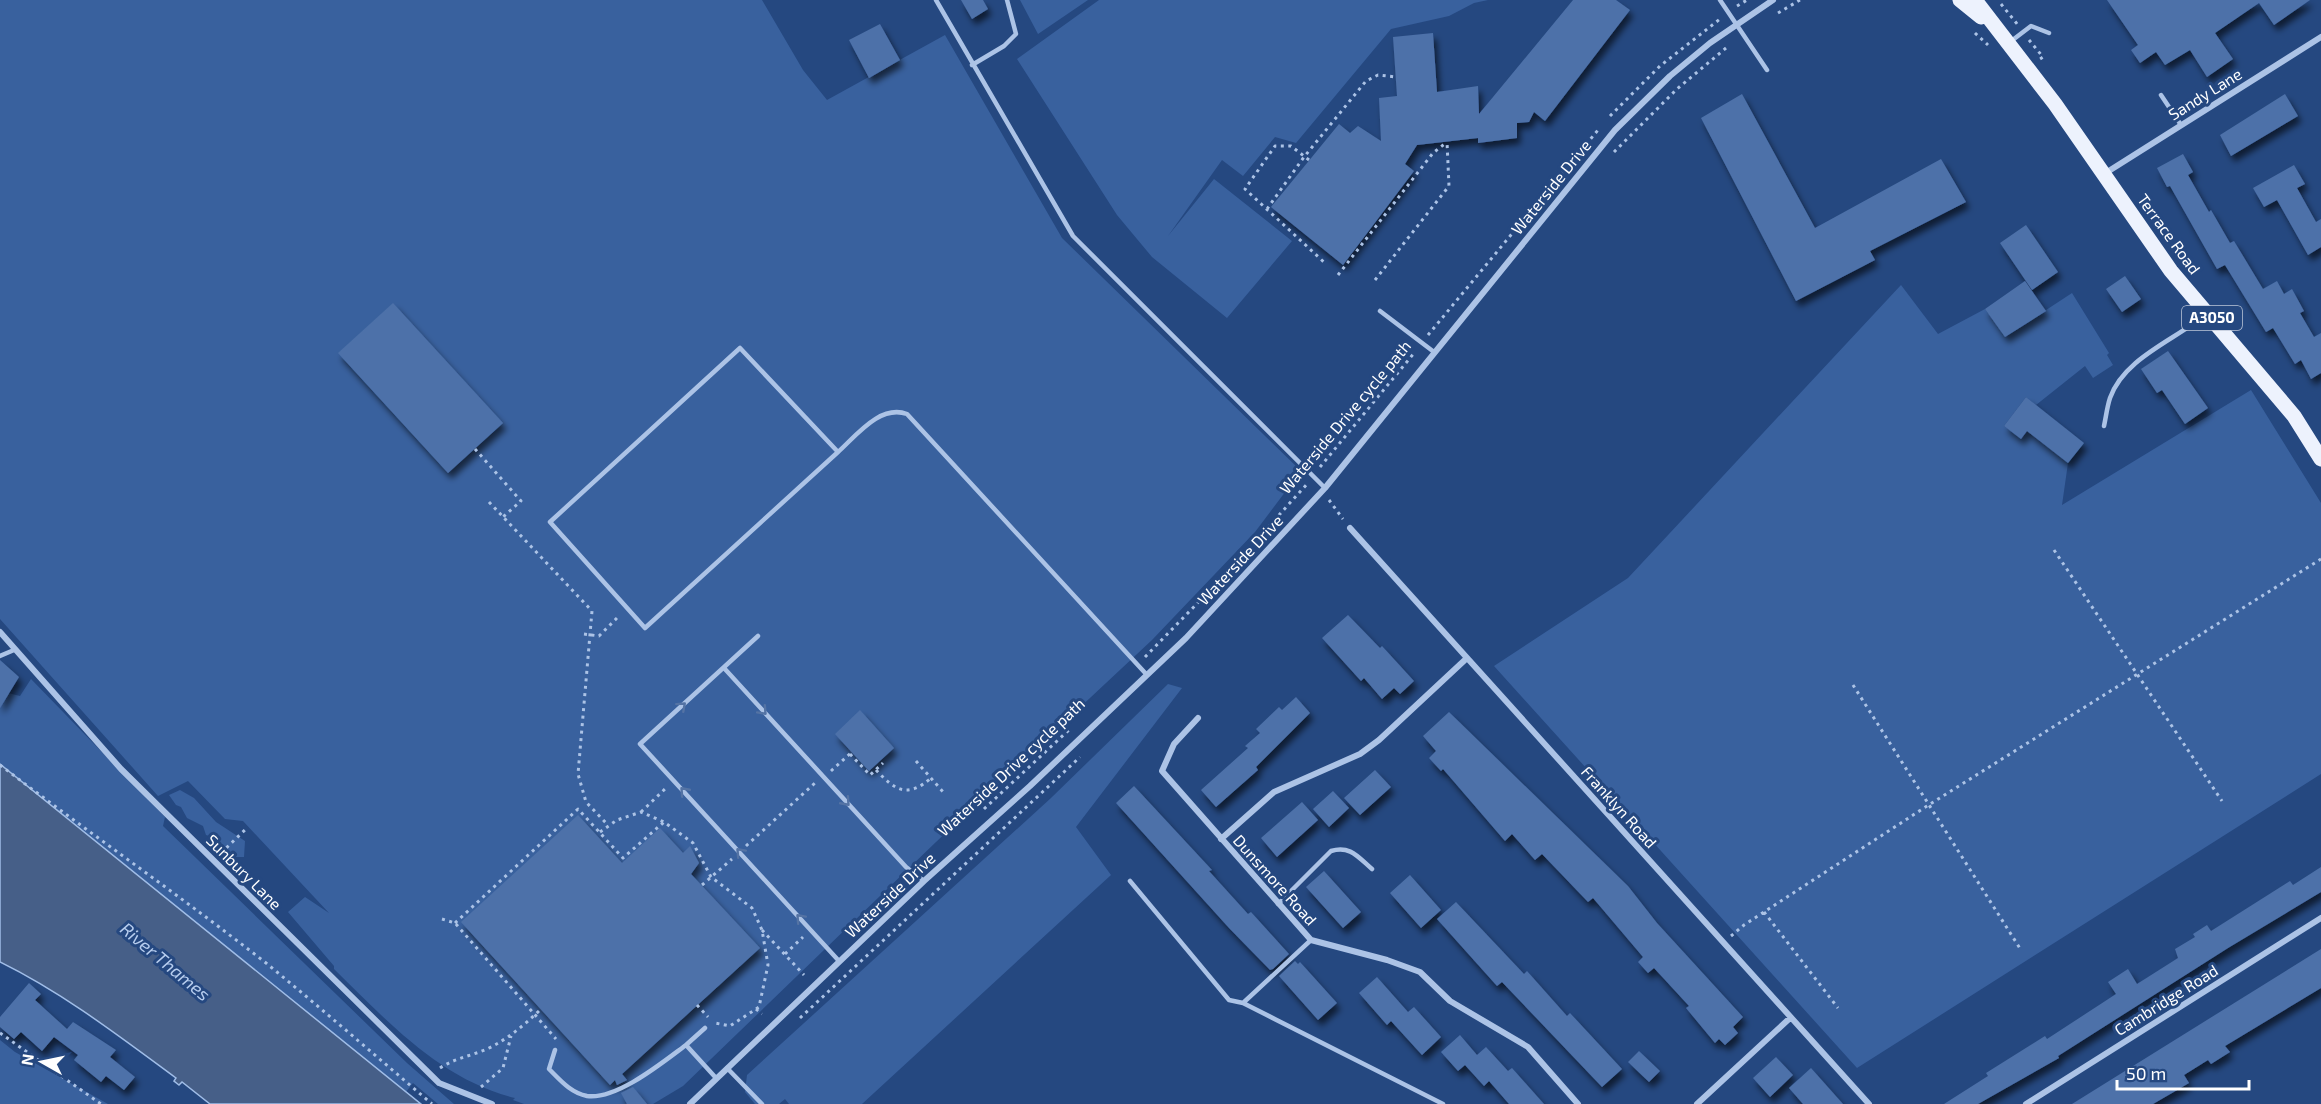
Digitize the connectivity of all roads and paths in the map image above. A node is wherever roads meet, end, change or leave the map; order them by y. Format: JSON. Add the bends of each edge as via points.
{"nodes":[{"id":1,"x":936,"y":0,"type":"edge"},
{"id":2,"x":1007,"y":0,"type":"edge"},
{"id":3,"x":1720,"y":0,"type":"edge"},
{"id":4,"x":1747,"y":0,"type":"edge"},
{"id":5,"x":1773,"y":0,"type":"edge"},
{"id":6,"x":1960,"y":0,"type":"edge"},
{"id":7,"x":1976,"y":0,"type":"edge"},
{"id":8,"x":1729,"y":11,"type":"junction"},
{"id":9,"x":1736,"y":24,"type":"junction"},
{"id":10,"x":1993,"y":26,"type":"junction"},
{"id":11,"x":1971,"y":28,"type":"dead end"},
{"id":12,"x":2049,"y":33,"type":"dead end"},
{"id":13,"x":2321,"y":37,"type":"edge"},
{"id":14,"x":2008,"y":44,"type":"junction"},
{"id":15,"x":1995,"y":53,"type":"dead end"},
{"id":16,"x":972,"y":65,"type":"junction"},
{"id":17,"x":1767,"y":70,"type":"dead end"},
{"id":18,"x":1396,"y":77,"type":"dead end"},
{"id":19,"x":2161,"y":95,"type":"dead end"},
{"id":20,"x":2181,"y":125,"type":"junction"},
{"id":21,"x":1304,"y":157,"type":"junction"},
{"id":22,"x":1309,"y":160,"type":"dead end"},
{"id":23,"x":2104,"y":174,"type":"junction"},
{"id":24,"x":1267,"y":209,"type":"junction"},
{"id":25,"x":1326,"y":264,"type":"dead end"},
{"id":26,"x":1338,"y":274,"type":"dead end"},
{"id":27,"x":1375,"y":280,"type":"dead end"},
{"id":28,"x":1380,"y":311,"type":"dead end"},
{"id":29,"x":2208,"y":313,"type":"junction"},
{"id":30,"x":1422,"y":343,"type":"junction"},
{"id":31,"x":1434,"y":352,"type":"junction"},
{"id":32,"x":2104,"y":426,"type":"dead end"},
{"id":33,"x":475,"y":449,"type":"dead end"},
{"id":34,"x":838,"y":452,"type":"junction"},
{"id":35,"x":2321,"y":459,"type":"edge"},
{"id":36,"x":1312,"y":477,"type":"junction"},
{"id":37,"x":1325,"y":488,"type":"junction"},
{"id":38,"x":1329,"y":500,"type":"dead end"},
{"id":39,"x":489,"y":501,"type":"dead end"},
{"id":40,"x":503,"y":517,"type":"junction"},
{"id":41,"x":1350,"y":528,"type":"joint"},
{"id":42,"x":2054,"y":550,"type":"dead end"},
{"id":43,"x":2321,"y":559,"type":"edge"},
{"id":44,"x":627,"y":607,"type":"junction"},
{"id":45,"x":0,"y":632,"type":"edge"},
{"id":46,"x":584,"y":634,"type":"dead end"},
{"id":47,"x":591,"y":635,"type":"junction"},
{"id":48,"x":758,"y":636,"type":"dead end"},
{"id":49,"x":14,"y":650,"type":"junction"},
{"id":50,"x":0,"y":656,"type":"edge"},
{"id":51,"x":1467,"y":658,"type":"junction"},
{"id":52,"x":1138,"y":665,"type":"junction"},
{"id":53,"x":724,"y":668,"type":"junction"},
{"id":54,"x":2136,"y":673,"type":"junction"},
{"id":55,"x":1147,"y":675,"type":"junction"},
{"id":56,"x":1853,"y":685,"type":"dead end"},
{"id":57,"x":1198,"y":718,"type":"dead end"},
{"id":58,"x":1080,"y":720,"type":"dead end"},
{"id":59,"x":916,"y":761,"type":"dead end"},
{"id":60,"x":883,"y":763,"type":"dead end"},
{"id":61,"x":0,"y":765,"type":"edge"},
{"id":62,"x":876,"y":770,"type":"junction"},
{"id":63,"x":824,"y":777,"type":"junction"},
{"id":64,"x":931,"y":778,"type":"junction"},
{"id":65,"x":675,"y":781,"type":"junction"},
{"id":66,"x":944,"y":793,"type":"dead end"},
{"id":67,"x":2222,"y":801,"type":"dead end"},
{"id":68,"x":1927,"y":806,"type":"junction"},
{"id":69,"x":641,"y":812,"type":"junction"},
{"id":70,"x":980,"y":813,"type":"dead end"},
{"id":71,"x":664,"y":822,"type":"junction"},
{"id":72,"x":608,"y":825,"type":"junction"},
{"id":73,"x":248,"y":827,"type":"dead end"},
{"id":74,"x":600,"y":832,"type":"junction"},
{"id":75,"x":1221,"y":839,"type":"junction"},
{"id":76,"x":223,"y":850,"type":"dead end"},
{"id":77,"x":740,"y":852,"type":"junction"},
{"id":78,"x":1372,"y":869,"type":"dead end"},
{"id":79,"x":711,"y":877,"type":"junction"},
{"id":80,"x":924,"y":881,"type":"junction"},
{"id":81,"x":1130,"y":881,"type":"dead end"},
{"id":82,"x":702,"y":885,"type":"dead end"},
{"id":83,"x":1278,"y":904,"type":"junction"},
{"id":84,"x":1764,"y":912,"type":"junction"},
{"id":85,"x":2321,"y":918,"type":"edge"},
{"id":86,"x":442,"y":919,"type":"dead end"},
{"id":87,"x":455,"y":923,"type":"junction"},
{"id":88,"x":762,"y":930,"type":"junction"},
{"id":89,"x":810,"y":930,"type":"junction"},
{"id":90,"x":1311,"y":940,"type":"junction"},
{"id":91,"x":1725,"y":941,"type":"junction"},
{"id":92,"x":2021,"y":950,"type":"dead end"},
{"id":93,"x":785,"y":954,"type":"junction"},
{"id":94,"x":839,"y":961,"type":"junction"},
{"id":95,"x":804,"y":975,"type":"dead end"},
{"id":96,"x":1243,"y":1003,"type":"junction"},
{"id":97,"x":697,"y":1005,"type":"dead end"},
{"id":98,"x":1838,"y":1008,"type":"dead end"},
{"id":99,"x":756,"y":1009,"type":"junction"},
{"id":100,"x":540,"y":1010,"type":"dead end"},
{"id":101,"x":762,"y":1014,"type":"dead end"},
{"id":102,"x":534,"y":1015,"type":"junction"},
{"id":103,"x":1790,"y":1018,"type":"junction"},
{"id":104,"x":705,"y":1028,"type":"dead end"},
{"id":105,"x":0,"y":1034,"type":"edge"},
{"id":106,"x":511,"y":1036,"type":"junction"},
{"id":107,"x":686,"y":1045,"type":"junction"},
{"id":108,"x":555,"y":1050,"type":"joint"},
{"id":109,"x":727,"y":1068,"type":"junction"},
{"id":110,"x":432,"y":1074,"type":"junction"},
{"id":111,"x":717,"y":1078,"type":"junction"},
{"id":112,"x":470,"y":1095,"type":"junction"},
{"id":113,"x":101,"y":1104,"type":"edge"},
{"id":114,"x":432,"y":1104,"type":"edge"},
{"id":115,"x":492,"y":1104,"type":"edge"},
{"id":116,"x":690,"y":1104,"type":"edge"},
{"id":117,"x":762,"y":1104,"type":"edge"},
{"id":118,"x":1443,"y":1104,"type":"edge"},
{"id":119,"x":1578,"y":1104,"type":"edge"},
{"id":120,"x":1697,"y":1104,"type":"edge"},
{"id":121,"x":1869,"y":1104,"type":"edge"},
{"id":122,"x":2026,"y":1104,"type":"edge"}],
"edges":[{"from":1,"to":16,"type":"lane"},
{"from":2,"to":16,"type":"lane","via":[[1016,34]]},
{"from":3,"to":8,"type":"lane"},
{"from":4,"to":8,"type":"path","name":"Waterside Drive cycle path"},
{"from":5,"to":9,"type":"street","name":"Waterside Drive"},
{"from":6,"to":10,"type":"main road","name":"Terrace Road","number":"A3050"},
{"from":7,"to":10,"type":"main road","name":"Terrace Road","number":"A3050"},
{"from":8,"to":9,"type":"lane"},
{"from":8,"to":30,"type":"path","name":"Waterside Drive cycle path","via":[[1660,66],[1605,121]]},
{"from":9,"to":17,"type":"lane"},
{"from":9,"to":31,"type":"street","name":"Waterside Drive","via":[[1670,76],[1615,130]]},
{"from":10,"to":14,"type":"main road","name":"Terrace Road","number":"A3050"},
{"from":11,"to":15,"type":"path"},
{"from":12,"to":14,"type":"lane","via":[[2031,26]]},
{"from":13,"to":20,"type":"street","name":"Sandy Lane"},
{"from":14,"to":23,"type":"main road","name":"Terrace Road","number":"A3050"},
{"from":16,"to":36,"type":"lane","via":[[1073,236]]},
{"from":18,"to":21,"type":"path","via":[[1378,75],[1366,81]]},
{"from":19,"to":20,"type":"lane"},
{"from":20,"to":23,"type":"street","name":"Sandy Lane"},
{"from":21,"to":22,"type":"path"},
{"from":21,"to":24,"type":"path"},
{"from":21,"to":24,"type":"path","via":[[1291,146],[1275,146],[1253,174],[1245,189]]},
{"from":23,"to":29,"type":"main road","name":"Terrace Road","number":"A3050","via":[[2171,271]]},
{"from":24,"to":25,"type":"path"},
{"from":26,"to":27,"type":"path","via":[[1433,153],[1447,142],[1449,186]]},
{"from":28,"to":30,"type":"lane"},
{"from":29,"to":32,"type":"lane","via":[[2124,375],[2110,397]]},
{"from":29,"to":35,"type":"main road","name":"Terrace Road","number":"A3050","via":[[2294,416]]},
{"from":30,"to":31,"type":"lane"},
{"from":30,"to":36,"type":"path","name":"Waterside Drive cycle path"},
{"from":31,"to":37,"type":"street","name":"Waterside Drive"},
{"from":33,"to":40,"type":"path","via":[[520,501]]},
{"from":34,"to":44,"type":"lane","via":[[645,628]]},
{"from":34,"to":44,"type":"lane","via":[[740,348],[550,522]]},
{"from":34,"to":52,"type":"lane","via":[[879,416],[892,411],[907,414]]},
{"from":36,"to":37,"type":"lane"},
{"from":36,"to":52,"type":"path","name":"Waterside Drive cycle path"},
{"from":37,"to":55,"type":"street","name":"Waterside Drive"},
{"from":38,"to":41,"type":"path"},
{"from":39,"to":40,"type":"path"},
{"from":40,"to":47,"type":"path","via":[[592,611]]},
{"from":41,"to":51,"type":"street","name":"Franklyn Road"},
{"from":42,"to":54,"type":"path"},
{"from":43,"to":54,"type":"path"},
{"from":44,"to":47,"type":"path","via":[[599,636]]},
{"from":45,"to":49,"type":"street","name":"Sunbury Lane"},
{"from":46,"to":47,"type":"path"},
{"from":47,"to":72,"type":"path","via":[[578,774],[586,802]]},
{"from":48,"to":53,"type":"lane"},
{"from":49,"to":50,"type":"lane"},
{"from":49,"to":110,"type":"street","name":"Sunbury Lane","via":[[130,777]]},
{"from":51,"to":75,"type":"street","name":"Dunsmore Road","via":[[1360,754],[1274,792]]},
{"from":51,"to":91,"type":"street","name":"Franklyn Road"},
{"from":52,"to":55,"type":"lane"},
{"from":53,"to":63,"type":"lane","one_way":true},
{"from":65,"to":53,"type":"lane","one_way":true,"via":[[640,744]]},
{"from":54,"to":67,"type":"path"},
{"from":54,"to":68,"type":"path"},
{"from":55,"to":80,"type":"street","name":"Waterside Drive"},
{"from":56,"to":68,"type":"path"},
{"from":57,"to":75,"type":"street","name":"Dunsmore Road","via":[[1174,744],[1162,771]]},
{"from":58,"to":70,"type":"path","name":"Waterside Drive cycle path"},
{"from":59,"to":64,"type":"path"},
{"from":60,"to":62,"type":"path"},
{"from":61,"to":114,"type":"path","via":[[267,964]]},
{"from":62,"to":63,"type":"path","via":[[870,775],[851,753]]},
{"from":62,"to":64,"type":"path","via":[[900,790],[914,790]]},
{"from":63,"to":77,"type":"path"},
{"from":63,"to":80,"type":"lane","one_way":true,"via":[[906,867]]},
{"from":64,"to":66,"type":"path"},
{"from":65,"to":69,"type":"path"},
{"from":77,"to":65,"type":"lane","one_way":true},
{"from":68,"to":84,"type":"path"},
{"from":68,"to":92,"type":"path"},
{"from":69,"to":71,"type":"path"},
{"from":69,"to":72,"type":"path"},
{"from":71,"to":74,"type":"path","via":[[623,858]]},
{"from":71,"to":79,"type":"path","via":[[693,843]]},
{"from":72,"to":74,"type":"path"},
{"from":73,"to":76,"type":"path"},
{"from":74,"to":87,"type":"path","via":[[578,809]]},
{"from":75,"to":83,"type":"street","name":"Dunsmore Road"},
{"from":77,"to":79,"type":"path"},
{"from":89,"to":77,"type":"lane","one_way":true},
{"from":78,"to":83,"type":"lane","via":[[1352,850],[1331,851]]},
{"from":79,"to":82,"type":"path"},
{"from":79,"to":88,"type":"path","via":[[752,908]]},
{"from":80,"to":94,"type":"street","name":"Waterside Drive"},
{"from":81,"to":96,"type":"lane","via":[[1229,1000]]},
{"from":83,"to":90,"type":"street","name":"Dunsmore Road"},
{"from":84,"to":91,"type":"path"},
{"from":84,"to":98,"type":"path"},
{"from":85,"to":122,"type":"street","name":"Cambridge Road"},
{"from":86,"to":87,"type":"path"},
{"from":87,"to":102,"type":"path"},
{"from":88,"to":93,"type":"path"},
{"from":88,"to":99,"type":"path","via":[[768,965]]},
{"from":89,"to":93,"type":"path"},
{"from":89,"to":94,"type":"lane"},
{"from":90,"to":96,"type":"lane"},
{"from":90,"to":119,"type":"street","name":"Dunsmore Road","via":[[1420,972],[1450,1001],[1528,1047]]},
{"from":91,"to":103,"type":"street","name":"Franklyn Road"},
{"from":93,"to":95,"type":"path"},
{"from":94,"to":109,"type":"street","name":"Waterside Drive"},
{"from":96,"to":118,"type":"lane"},
{"from":97,"to":99,"type":"path","via":[[712,1021],[730,1026]]},
{"from":99,"to":101,"type":"path"},
{"from":100,"to":102,"type":"path"},
{"from":102,"to":106,"type":"path"},
{"from":102,"to":108,"type":"path","via":[[562,1045]]},
{"from":103,"to":120,"type":"street"},
{"from":103,"to":121,"type":"street","name":"Franklyn Road"},
{"from":104,"to":107,"type":"lane"},
{"from":105,"to":113,"type":"path"},
{"from":106,"to":110,"type":"path","via":[[474,1054],[454,1058]]},
{"from":106,"to":112,"type":"path","via":[[503,1068]]},
{"from":107,"to":108,"type":"lane","via":[[651,1071],[599,1096],[575,1091],[549,1069]]},
{"from":107,"to":111,"type":"lane"},
{"from":109,"to":111,"type":"street","name":"Waterside Drive"},
{"from":109,"to":117,"type":"lane"},
{"from":110,"to":112,"type":"street","name":"Sunbury Lane","via":[[440,1083]]},
{"from":111,"to":116,"type":"street","name":"Waterside Drive"},
{"from":112,"to":115,"type":"street","name":"Sunbury Lane"}]}
